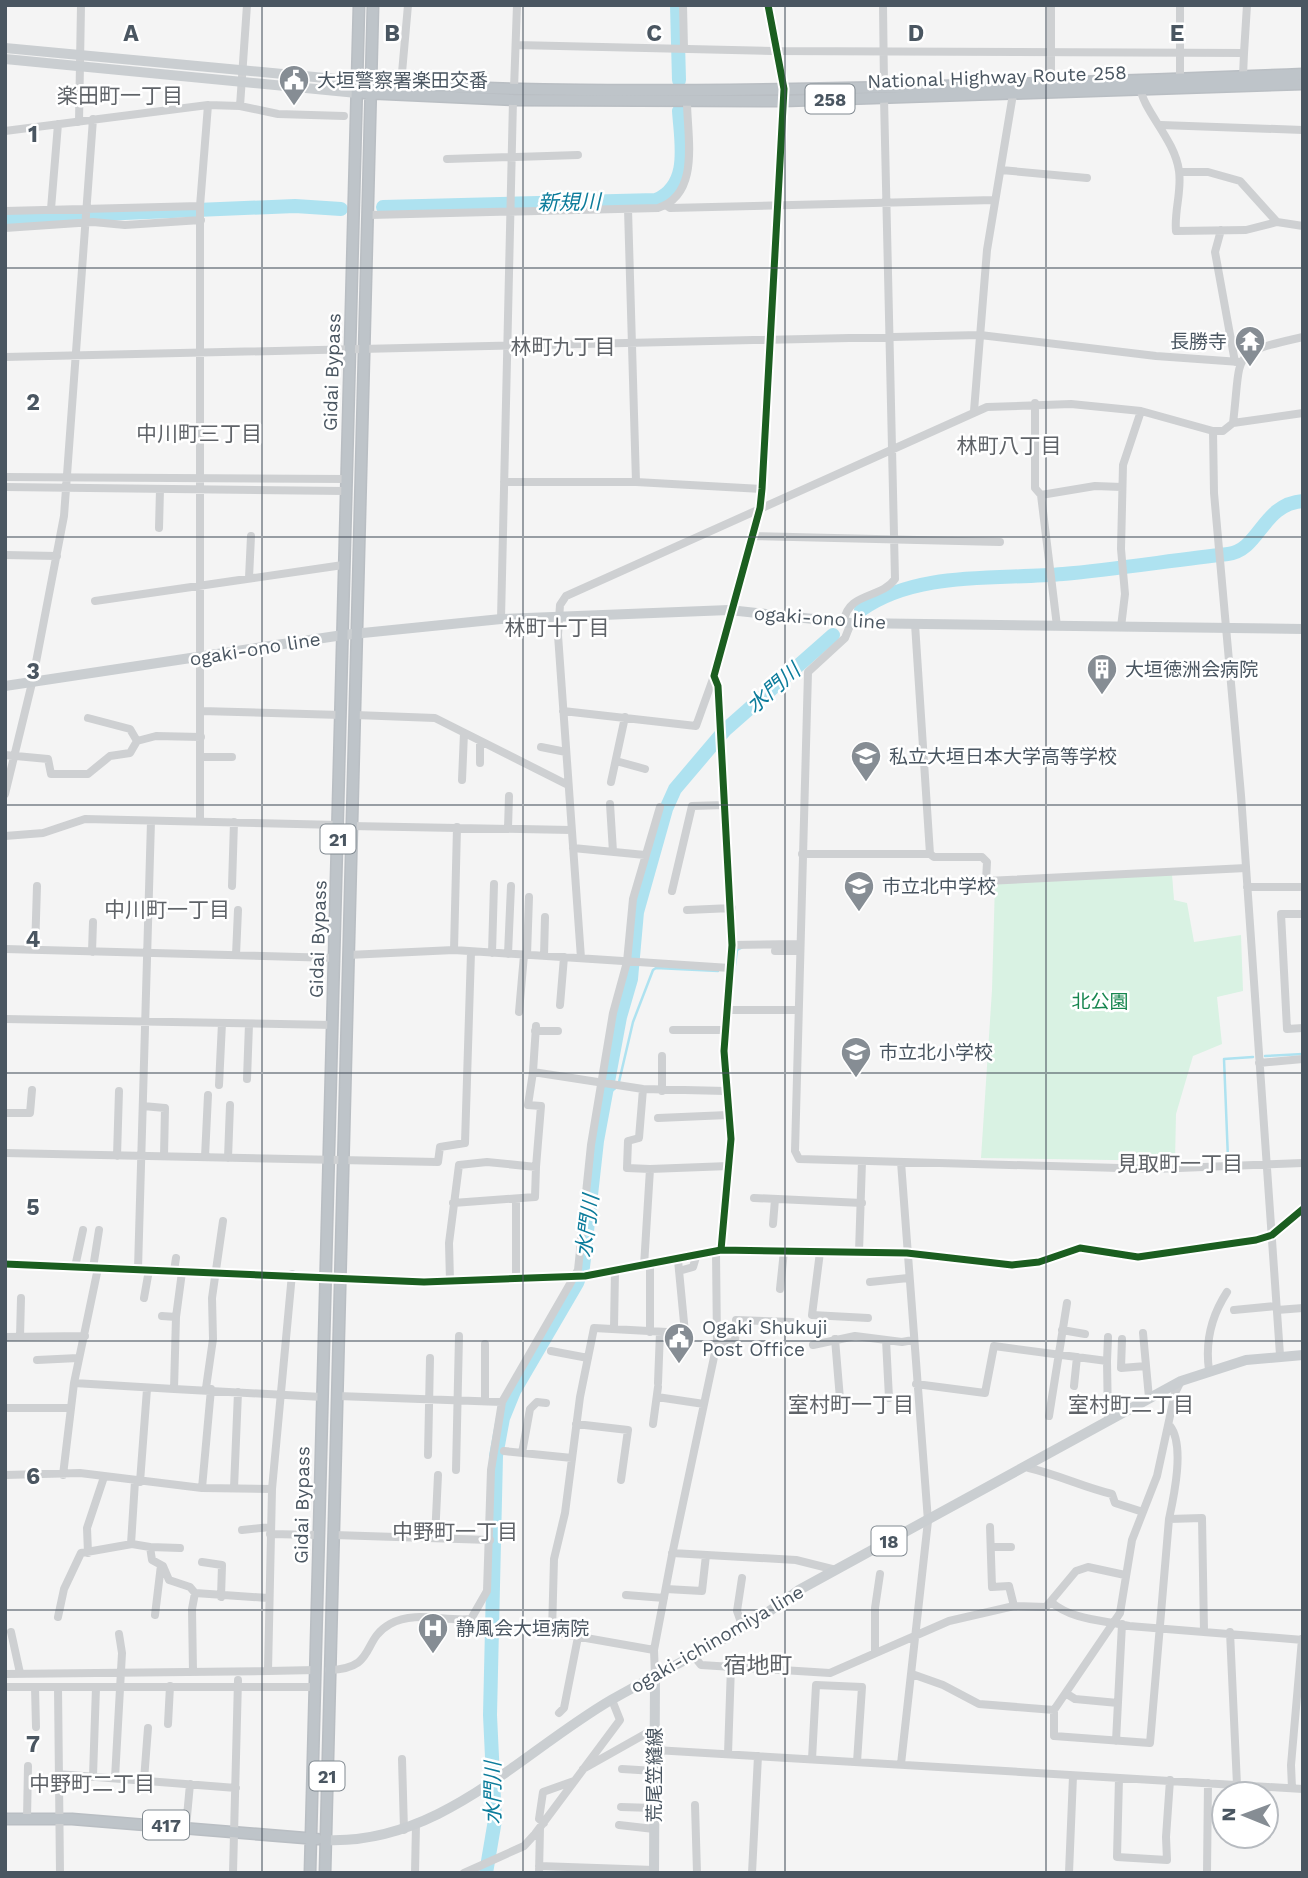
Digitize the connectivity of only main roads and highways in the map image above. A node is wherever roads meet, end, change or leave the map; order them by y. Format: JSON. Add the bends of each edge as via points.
{"nodes":[{"id":1,"x":359,"y":5,"type":"edge"},
{"id":2,"x":373,"y":5,"type":"edge"},
{"id":3,"x":5,"y":48,"type":"edge"},
{"id":4,"x":5,"y":59,"type":"edge"},
{"id":5,"x":1303,"y":74,"type":"edge"},
{"id":6,"x":243,"y":76,"type":"junction"},
{"id":7,"x":1303,"y":84,"type":"edge"},
{"id":8,"x":1140,"y":85,"type":"junction"},
{"id":9,"x":357,"y":87,"type":"junction"},
{"id":10,"x":371,"y":88,"type":"junction"},
{"id":11,"x":884,"y":92,"type":"junction"},
{"id":12,"x":514,"y":94,"type":"junction"},
{"id":13,"x":783,"y":95,"type":"junction"},
{"id":14,"x":1303,"y":629,"type":"edge"},
{"id":15,"x":357,"y":634,"type":"junction"},
{"id":16,"x":343,"y":635,"type":"junction"},
{"id":17,"x":5,"y":686,"type":"edge"},
{"id":18,"x":1303,"y":1355,"type":"edge"},
{"id":19,"x":655,"y":1676,"type":"junction"},
{"id":20,"x":5,"y":1819,"type":"edge"},
{"id":21,"x":311,"y":1839,"type":"junction"},
{"id":22,"x":325,"y":1840,"type":"junction"},
{"id":23,"x":654,"y":1871,"type":"edge"},
{"id":24,"x":310,"y":1873,"type":"edge"},
{"id":25,"x":325,"y":1873,"type":"edge"}],
"edges":[{"from":1,"to":9,"type":"highway","name":"Gidai Bypass","number":"21"},
{"from":2,"to":10,"type":"highway","name":"Gidai Bypass","number":"21"},
{"from":3,"to":6,"type":"main road"},
{"from":4,"to":6,"type":"main road"},
{"from":5,"to":8,"type":"highway","name":"National Highway Route 258","number":"258","via":[[1180,78]]},
{"from":6,"to":9,"type":"main road"},
{"from":7,"to":8,"type":"highway","name":"National Highway Route 258","number":"258"},
{"from":8,"to":11,"type":"highway","name":"National Highway Route 258","number":"258","via":[[1013,94]]},
{"from":8,"to":11,"type":"highway","name":"National Highway Route 258","number":"258","via":[[1051,82]]},
{"from":9,"to":10,"type":"highway","name":"National Highway Route 258","number":"258"},
{"from":9,"to":16,"type":"highway","name":"Gidai Bypass","number":"21"},
{"from":10,"to":12,"type":"highway","name":"National Highway Route 258","number":"258"},
{"from":10,"to":12,"type":"highway","name":"National Highway Route 258","number":"258","via":[[401,84]]},
{"from":10,"to":15,"type":"highway","name":"Gidai Bypass","number":"21"},
{"from":11,"to":13,"type":"highway","name":"National Highway Route 258","number":"258"},
{"from":12,"to":13,"type":"highway","name":"National Highway Route 258","number":"258"},
{"from":12,"to":13,"type":"highway","name":"National Highway Route 258","number":"258","via":[[687,101]]},
{"from":14,"to":15,"type":"main road","name":"ogaki-ono line","via":[[847,622],[729,610],[501,619]]},
{"from":15,"to":16,"type":"main road","name":"ogaki-ono line"},
{"from":15,"to":22,"type":"highway","name":"Gidai Bypass","number":"21"},
{"from":16,"to":17,"type":"main road","name":"ogaki-ono line"},
{"from":16,"to":21,"type":"highway","name":"Gidai Bypass","number":"21"},
{"from":18,"to":19,"type":"main road","name":"ogaki-ichinomiya line","number":"18","via":[[1280,1355],[1209,1370],[1181,1381],[836,1570]]},
{"from":19,"to":22,"type":"main road","name":"ogaki-ichinomiya line","number":"18","via":[[612,1700],[499,1780],[404,1830],[367,1839]]},
{"from":19,"to":23,"type":"main road","name":"荒尾笠縫線"},
{"from":20,"to":21,"type":"highway","number":"417","via":[[60,1818]]},
{"from":21,"to":22,"type":"highway","number":"417"},
{"from":21,"to":24,"type":"highway","name":"Gidai Bypass","number":"21"},
{"from":22,"to":25,"type":"highway","name":"Gidai Bypass","number":"21"}]}
